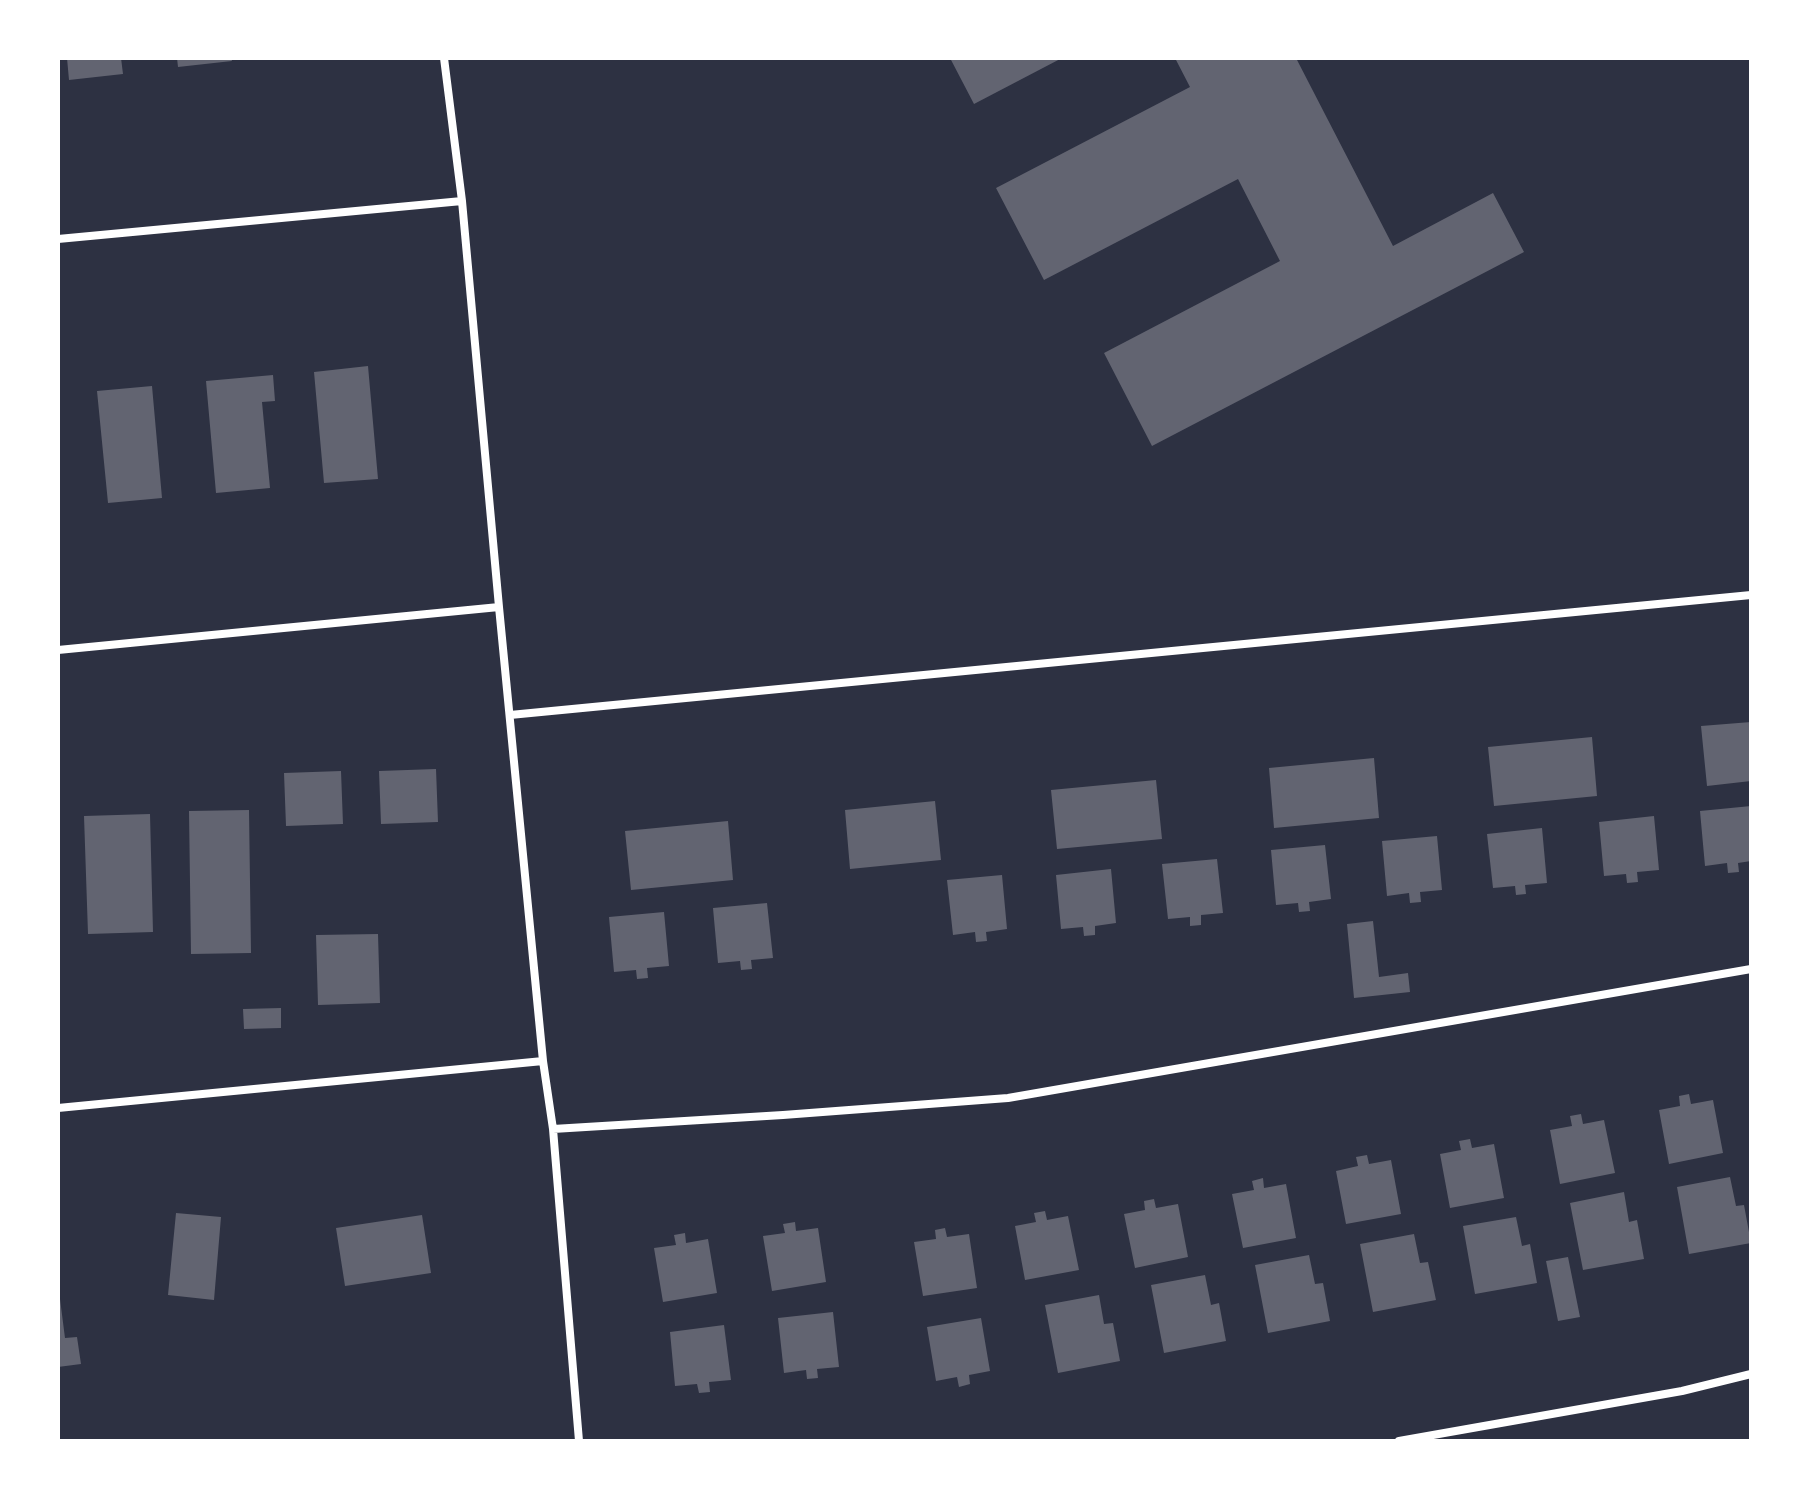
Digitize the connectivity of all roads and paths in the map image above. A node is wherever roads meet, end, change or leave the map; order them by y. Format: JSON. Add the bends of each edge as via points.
{"nodes":[{"id":1,"x":444,"y":58,"type":"edge"},
{"id":2,"x":462,"y":201,"type":"junction"},
{"id":3,"x":58,"y":239,"type":"edge"},
{"id":4,"x":1751,"y":595,"type":"edge"},
{"id":5,"x":499,"y":607,"type":"junction"},
{"id":6,"x":58,"y":650,"type":"edge"},
{"id":7,"x":510,"y":715,"type":"junction"},
{"id":8,"x":1751,"y":969,"type":"edge"},
{"id":9,"x":543,"y":1061,"type":"junction"},
{"id":10,"x":58,"y":1108,"type":"edge"},
{"id":11,"x":553,"y":1129,"type":"junction"},
{"id":12,"x":1751,"y":1374,"type":"edge"},
{"id":13,"x":579,"y":1441,"type":"edge"},
{"id":14,"x":1399,"y":1441,"type":"edge"}],
"edges":[{"from":1,"to":2,"type":"street"},
{"from":2,"to":3,"type":"street"},
{"from":2,"to":5,"type":"street"},
{"from":4,"to":7,"type":"street"},
{"from":5,"to":6,"type":"street"},
{"from":5,"to":7,"type":"street"},
{"from":7,"to":9,"type":"street"},
{"from":8,"to":11,"type":"street","via":[[1008,1098]]},
{"from":9,"to":10,"type":"street"},
{"from":9,"to":11,"type":"street"},
{"from":11,"to":13,"type":"street"},
{"from":12,"to":14,"type":"street"}]}
